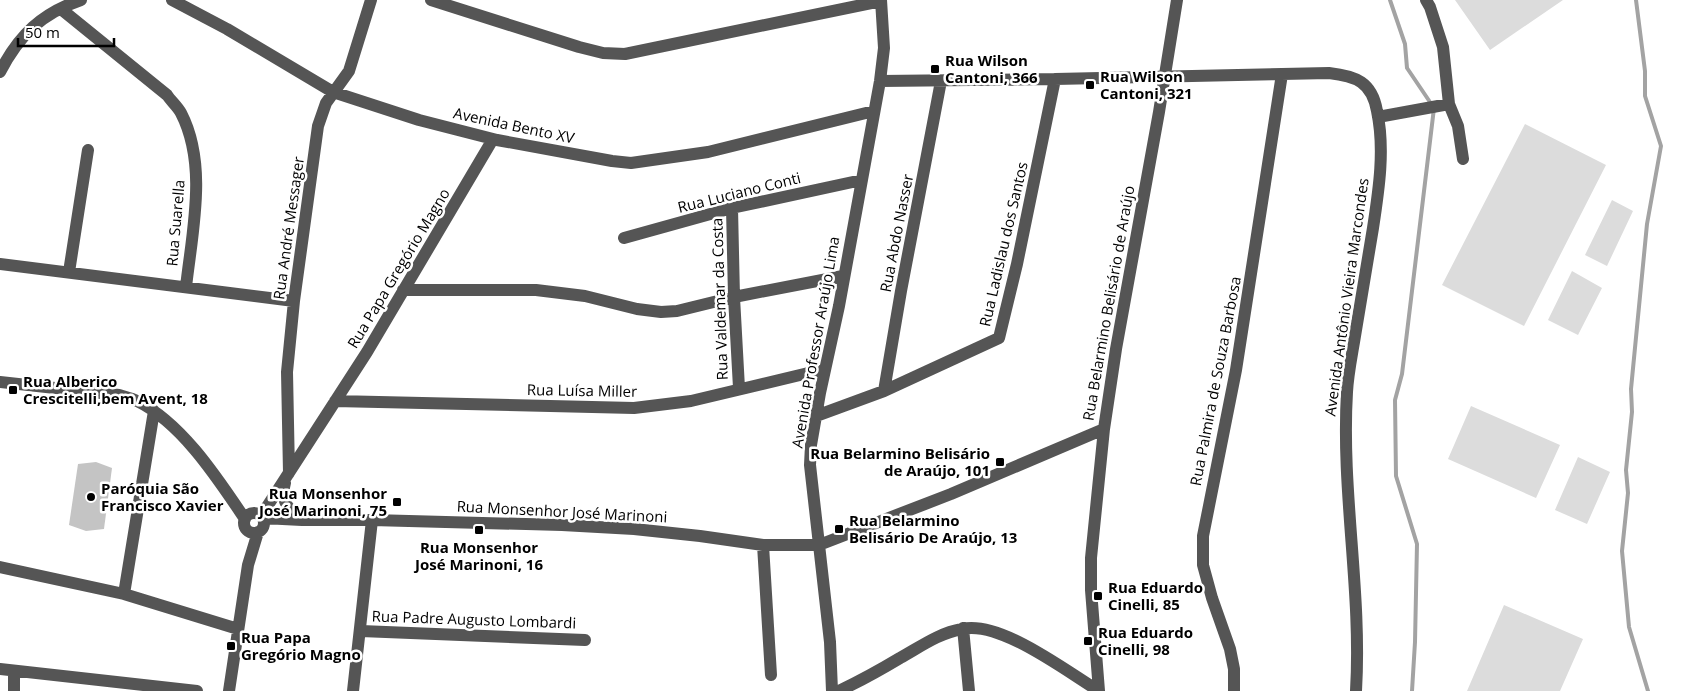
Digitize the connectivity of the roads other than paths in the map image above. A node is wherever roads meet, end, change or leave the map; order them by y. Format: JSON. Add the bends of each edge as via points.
{"nodes":[{"id":1,"x":82,"y":0,"type":"edge"},
{"id":2,"x":172,"y":0,"type":"edge"},
{"id":3,"x":371,"y":0,"type":"edge"},
{"id":4,"x":431,"y":0,"type":"edge"},
{"id":5,"x":881,"y":0,"type":"edge"},
{"id":6,"x":1177,"y":0,"type":"edge"},
{"id":7,"x":1426,"y":0,"type":"edge"},
{"id":8,"x":61,"y":9,"type":"junction"},
{"id":9,"x":0,"y":72,"type":"edge"},
{"id":10,"x":1282,"y":74,"type":"junction"},
{"id":11,"x":1164,"y":77,"type":"junction"},
{"id":12,"x":1054,"y":79,"type":"junction"},
{"id":13,"x":880,"y":80,"type":"junction"},
{"id":14,"x":941,"y":81,"type":"junction"},
{"id":15,"x":333,"y":92,"type":"junction"},
{"id":16,"x":1449,"y":104,"type":"junction"},
{"id":17,"x":874,"y":111,"type":"junction"},
{"id":18,"x":1378,"y":117,"type":"junction"},
{"id":19,"x":493,"y":139,"type":"junction"},
{"id":20,"x":88,"y":150,"type":"dead end"},
{"id":21,"x":1463,"y":159,"type":"dead end"},
{"id":22,"x":862,"y":180,"type":"junction"},
{"id":23,"x":732,"y":208,"type":"junction"},
{"id":24,"x":624,"y":238,"type":"dead end"},
{"id":25,"x":0,"y":264,"type":"edge"},
{"id":26,"x":69,"y":272,"type":"junction"},
{"id":27,"x":843,"y":276,"type":"junction"},
{"id":28,"x":186,"y":287,"type":"junction"},
{"id":29,"x":403,"y":290,"type":"junction"},
{"id":30,"x":734,"y":297,"type":"junction"},
{"id":31,"x":294,"y":301,"type":"junction"},
{"id":32,"x":825,"y":368,"type":"junction"},
{"id":33,"x":0,"y":382,"type":"edge"},
{"id":34,"x":739,"y":388,"type":"junction"},
{"id":35,"x":884,"y":391,"type":"junction"},
{"id":36,"x":335,"y":400,"type":"junction"},
{"id":37,"x":154,"y":411,"type":"junction"},
{"id":38,"x":816,"y":416,"type":"junction"},
{"id":39,"x":1104,"y":429,"type":"junction"},
{"id":40,"x":285,"y":480,"type":"junction"},
{"id":41,"x":302,"y":520,"type":"junction"},
{"id":42,"x":372,"y":520,"type":"junction"},
{"id":43,"x":256,"y":521,"type":"junction"},
{"id":44,"x":763,"y":545,"type":"junction"},
{"id":45,"x":819,"y":545,"type":"junction"},
{"id":46,"x":0,"y":567,"type":"edge"},
{"id":47,"x":124,"y":594,"type":"junction"},
{"id":48,"x":962,"y":628,"type":"junction"},
{"id":49,"x":238,"y":629,"type":"junction"},
{"id":50,"x":361,"y":630,"type":"junction"},
{"id":51,"x":585,"y":640,"type":"dead end"},
{"id":52,"x":0,"y":669,"type":"edge"},
{"id":53,"x":14,"y":671,"type":"junction"},
{"id":54,"x":771,"y":675,"type":"dead end"},
{"id":55,"x":14,"y":691,"type":"edge"},
{"id":56,"x":197,"y":691,"type":"edge"},
{"id":57,"x":229,"y":691,"type":"edge"},
{"id":58,"x":352,"y":691,"type":"edge"},
{"id":59,"x":832,"y":691,"type":"edge"},
{"id":60,"x":839,"y":691,"type":"edge"},
{"id":61,"x":969,"y":691,"type":"edge"},
{"id":62,"x":1099,"y":691,"type":"edge"},
{"id":63,"x":1234,"y":691,"type":"edge"},
{"id":64,"x":1356,"y":691,"type":"edge"}],
"edges":[{"from":1,"to":8,"type":"street"},
{"from":2,"to":15,"type":"street","name":"Avenida Bento XV"},
{"from":3,"to":15,"type":"street","name":"Rua André Messager","via":[[349,71]]},
{"from":4,"to":5,"type":"street","via":[[579,47],[625,54]]},
{"from":5,"to":13,"type":"street","name":"Avenida Professor Araújo Lima","via":[[884,48]]},
{"from":6,"to":11,"type":"street","name":"Rua Belarmino Belisário de Araújo"},
{"from":7,"to":16,"type":"street","via":[[1443,47]]},
{"from":8,"to":9,"type":"street","via":[[20,38]]},
{"from":8,"to":28,"type":"street","name":"Rua Suarella","via":[[167,95],[181,112],[190,135],[197,185]]},
{"from":10,"to":11,"type":"street"},
{"from":10,"to":18,"type":"street","name":"Avenida Antônio Vieira Marcondes","via":[[1329,73],[1357,79],[1366,85],[1373,97]]},
{"from":10,"to":63,"type":"street","name":"Rua Palmira de Souza Barbosa","via":[[1236,370],[1203,536],[1203,565],[1230,649]]},
{"from":11,"to":12,"type":"street"},
{"from":11,"to":39,"type":"street","name":"Rua Belarmino Belisário de Araújo"},
{"from":12,"to":14,"type":"street"},
{"from":12,"to":35,"type":"street","name":"Rua Ladislau dos Santos","via":[[1017,264],[998,338]]},
{"from":13,"to":14,"type":"street"},
{"from":13,"to":17,"type":"street","name":"Avenida Professor Araújo Lima"},
{"from":14,"to":35,"type":"street","name":"Rua Abdo Nasser"},
{"from":15,"to":19,"type":"street","name":"Avenida Bento XV","via":[[419,120]]},
{"from":15,"to":31,"type":"street","name":"Rua André Messager","via":[[318,126]]},
{"from":16,"to":18,"type":"street"},
{"from":16,"to":21,"type":"street","via":[[1458,126]]},
{"from":17,"to":19,"type":"street","name":"Avenida Bento XV","via":[[708,152],[631,163]]},
{"from":17,"to":22,"type":"street","name":"Avenida Professor Araújo Lima"},
{"from":18,"to":64,"type":"street","name":"Avenida Antônio Vieira Marcondes","via":[[1380,185],[1347,389],[1344,432],[1355,592]]},
{"from":19,"to":29,"type":"street","name":"Rua Papa Gregório Magno"},
{"from":20,"to":26,"type":"street"},
{"from":22,"to":23,"type":"street","name":"Rua Luciano Conti"},
{"from":22,"to":27,"type":"street","name":"Avenida Professor Araújo Lima"},
{"from":23,"to":24,"type":"street","name":"Rua Luciano Conti"},
{"from":23,"to":30,"type":"street","name":"Rua Valdemar da Costa"},
{"from":25,"to":26,"type":"street"},
{"from":26,"to":28,"type":"street"},
{"from":27,"to":30,"type":"street"},
{"from":27,"to":32,"type":"street","name":"Avenida Professor Araújo Lima"},
{"from":28,"to":31,"type":"street"},
{"from":29,"to":30,"type":"street","via":[[536,290],[585,296],[661,312]]},
{"from":29,"to":36,"type":"street","name":"Rua Papa Gregório Magno"},
{"from":30,"to":34,"type":"street","name":"Rua Valdemar da Costa"},
{"from":31,"to":40,"type":"street","name":"Rua André Messager","via":[[287,372]]},
{"from":32,"to":34,"type":"street","name":"Rua Luísa Miller"},
{"from":32,"to":38,"type":"street","name":"Avenida Professor Araújo Lima"},
{"from":33,"to":37,"type":"street","via":[[119,395],[136,400]]},
{"from":34,"to":36,"type":"street","name":"Rua Luísa Miller","via":[[691,401],[634,408]]},
{"from":35,"to":38,"type":"street","name":"Rua Ladislau dos Santos"},
{"from":36,"to":40,"type":"street","name":"Rua Papa Gregório Magno"},
{"from":37,"to":43,"type":"street","via":[[184,439]]},
{"from":37,"to":47,"type":"street"},
{"from":38,"to":45,"type":"street","name":"Avenida Professor Araújo Lima","via":[[810,465]]},
{"from":39,"to":45,"type":"street","name":"Rua Belarmino Belisário de Araújo"},
{"from":39,"to":62,"type":"street","via":[[1091,558]]},
{"from":40,"to":41,"type":"street","name":"Rua André Messager","via":[[285,504]]},
{"from":40,"to":43,"type":"street","name":"Rua Papa Gregório Magno"},
{"from":41,"to":42,"type":"street","name":"Rua Monsenhor José Marinoni"},
{"from":41,"to":43,"type":"street","name":"Rua Monsenhor José Marinoni"},
{"from":42,"to":44,"type":"street","name":"Rua Monsenhor José Marinoni","via":[[613,528]]},
{"from":42,"to":50,"type":"street"},
{"from":43,"to":49,"type":"street"},
{"from":44,"to":45,"type":"street","name":"Rua Monsenhor José Marinoni"},
{"from":44,"to":54,"type":"street"},
{"from":45,"to":59,"type":"street","name":"Avenida Professor Araújo Lima"},
{"from":46,"to":47,"type":"street"},
{"from":47,"to":49,"type":"street"},
{"from":48,"to":60,"type":"street","via":[[926,642]]},
{"from":48,"to":61,"type":"street"},
{"from":48,"to":62,"type":"street","via":[[990,630],[1006,636]]},
{"from":49,"to":57,"type":"street"},
{"from":50,"to":51,"type":"street","name":"Rua Padre Augusto Lombardi"},
{"from":50,"to":58,"type":"street"},
{"from":52,"to":53,"type":"street"},
{"from":53,"to":55,"type":"street"},
{"from":53,"to":56,"type":"street"}]}
